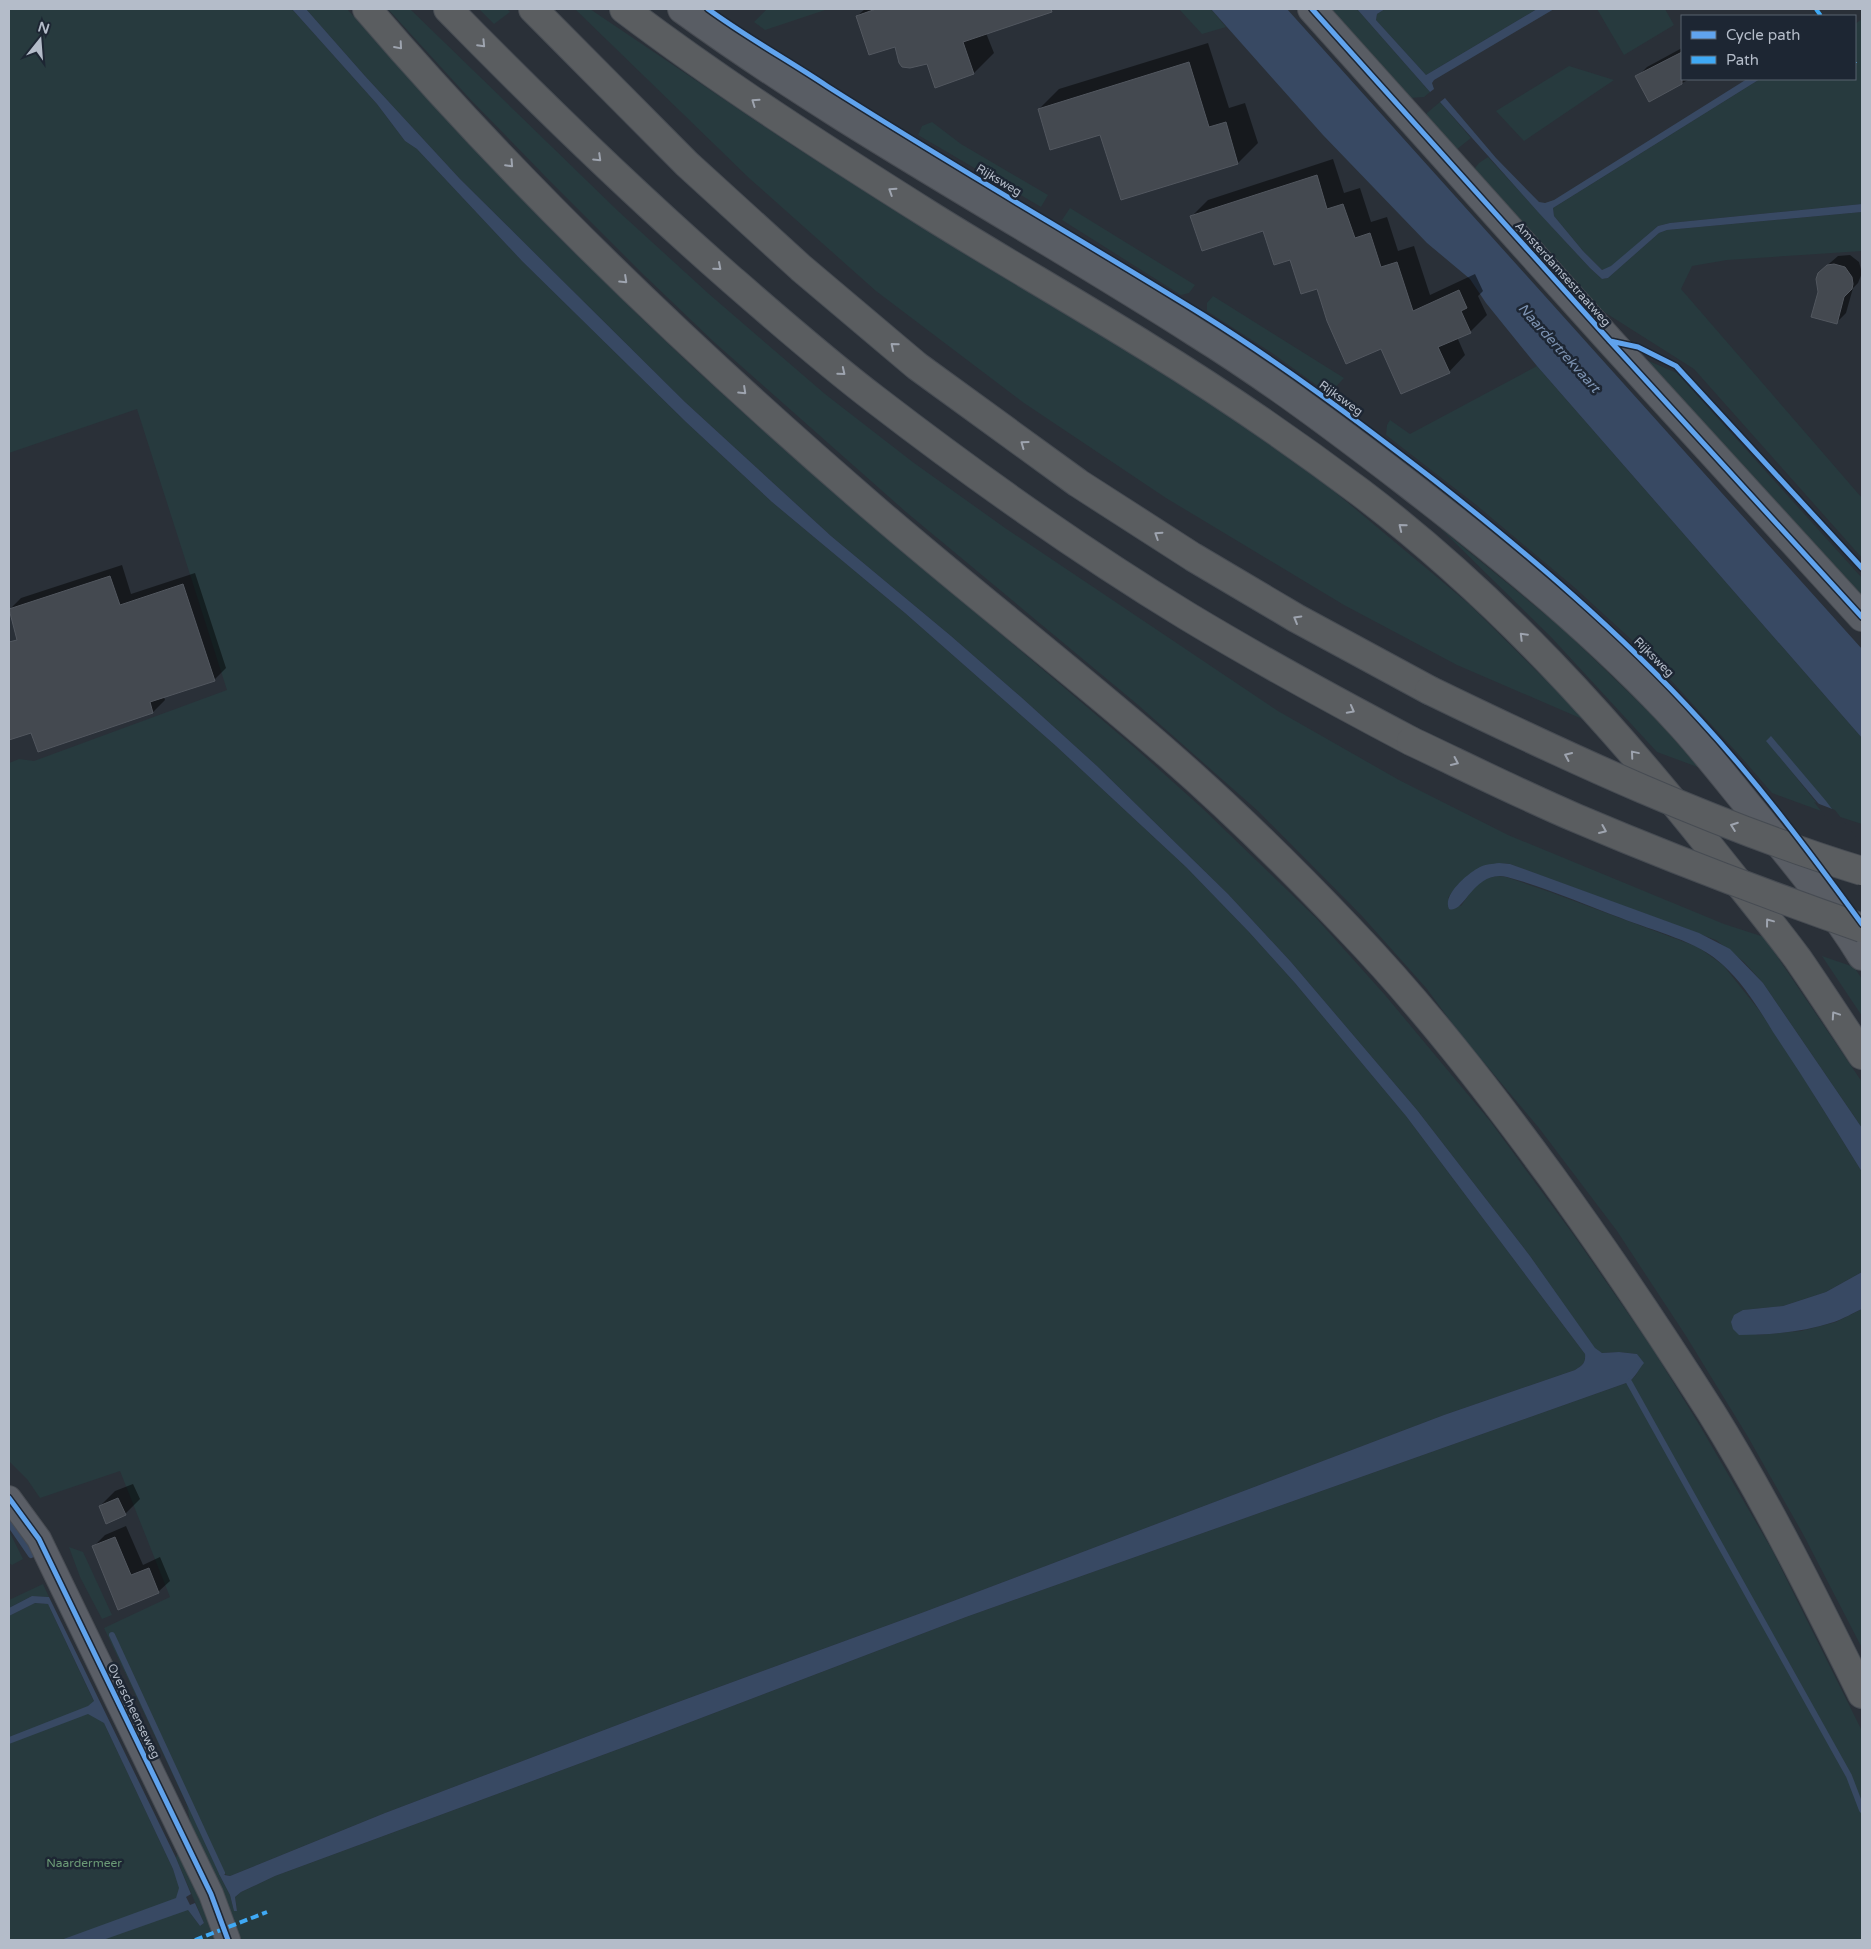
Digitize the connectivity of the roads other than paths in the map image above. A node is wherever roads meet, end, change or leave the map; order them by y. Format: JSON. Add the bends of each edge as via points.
{"nodes":[{"id":1,"x":367,"y":9,"type":"edge"},
{"id":2,"x":448,"y":9,"type":"edge"},
{"id":3,"x":533,"y":9,"type":"edge"},
{"id":4,"x":624,"y":9,"type":"edge"},
{"id":5,"x":682,"y":9,"type":"edge"},
{"id":6,"x":1312,"y":9,"type":"edge"},
{"id":7,"x":1862,"y":617,"type":"edge"},
{"id":8,"x":1862,"y":872,"type":"edge"},
{"id":9,"x":1862,"y":928,"type":"edge"},
{"id":10,"x":1862,"y":956,"type":"edge"},
{"id":11,"x":1862,"y":1055,"type":"edge"},
{"id":12,"x":9,"y":1498,"type":"edge"},
{"id":13,"x":1862,"y":1694,"type":"edge"},
{"id":14,"x":228,"y":1940,"type":"edge"}],
"edges":[{"from":1,"to":13,"type":"highway","one_way":true,"via":[[571,229],[794,439],[1168,754],[1266,844],[1352,931],[1429,1016],[1612,1260],[1708,1408],[1804,1576]]},
{"from":2,"to":9,"type":"highway","one_way":true,"bridge":true,"via":[[649,208],[773,316],[874,399],[1122,575],[1308,687],[1411,741],[1626,839],[1748,888]]},
{"from":8,"to":3,"type":"highway","one_way":true,"bridge":true,"via":[[1717,819],[1504,727],[1428,690],[1296,618],[1078,483],[917,366],[801,268],[687,164]]},
{"from":11,"to":4,"type":"highway","one_way":true,"via":[[1793,953],[1628,747],[1531,644],[1410,533],[1237,404],[787,123]]},
{"from":5,"to":10,"type":"main road","via":[[804,93],[1233,357],[1349,437],[1466,528],[1586,630],[1684,728],[1791,858]]},
{"from":6,"to":7,"type":"main road","name":"Amsterdamsestraatweg"},
{"from":12,"to":14,"type":"street","name":"Overscheenseweg","via":[[40,1540],[211,1894]]}]}
